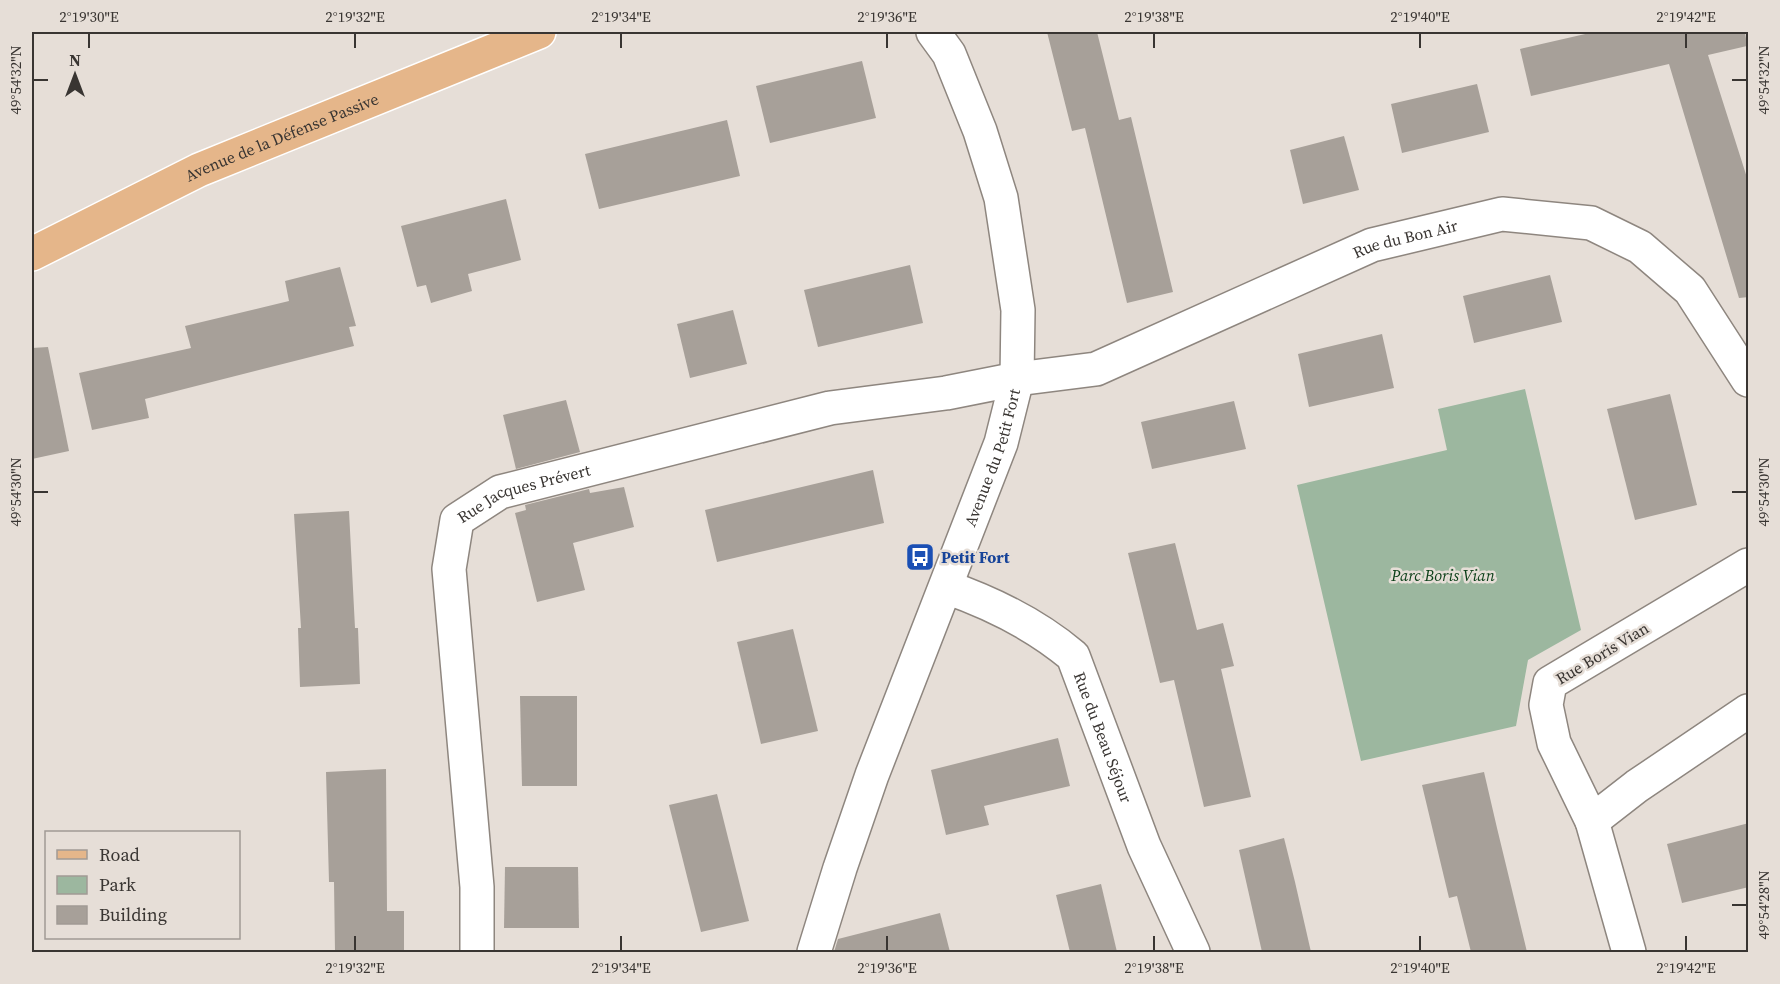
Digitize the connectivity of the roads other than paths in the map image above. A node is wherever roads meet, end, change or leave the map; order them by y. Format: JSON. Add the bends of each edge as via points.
{"nodes":[{"id":1,"x":528,"y":34,"type":"edge"},
{"id":2,"x":943,"y":39,"type":"edge"},
{"id":3,"x":32,"y":254,"type":"edge"},
{"id":4,"x":1017,"y":379,"type":"junction"},
{"id":5,"x":1749,"y":380,"type":"edge"},
{"id":6,"x":1749,"y":565,"type":"edge"},
{"id":7,"x":946,"y":587,"type":"junction"},
{"id":8,"x":1749,"y":711,"type":"edge"},
{"id":9,"x":1592,"y":820,"type":"junction"},
{"id":10,"x":477,"y":952,"type":"edge"},
{"id":11,"x":814,"y":952,"type":"edge"},
{"id":12,"x":1194,"y":952,"type":"edge"},
{"id":13,"x":1629,"y":952,"type":"edge"}],
"edges":[{"from":1,"to":3,"type":"main road","name":"Avenue de la Défense Passive","via":[[199,170]]},
{"from":2,"to":4,"type":"street","name":"Avenue du Petit Fort","via":[[980,131],[1001,198],[1018,310]]},
{"from":4,"to":5,"type":"street","name":"Rue du Bon Air","via":[[1096,369],[1372,245],[1502,214],[1591,223],[1640,247],[1690,290]]},
{"from":4,"to":7,"type":"street","name":"Avenue du Petit Fort","via":[[1001,443]]},
{"from":4,"to":10,"type":"street","name":"Rue Jacques Prévert","via":[[831,408],[500,492],[457,520],[449,569],[477,887]]},
{"from":6,"to":9,"type":"street","name":"Rue Boris Vian","via":[[1550,682],[1546,705],[1554,743]]},
{"from":7,"to":11,"type":"street","name":"Avenue du Petit Fort","via":[[872,775]]},
{"from":7,"to":12,"type":"street","name":"Rue du Beau Séjour","via":[[1023,621],[1073,656],[1144,846]]},
{"from":8,"to":9,"type":"street"},
{"from":9,"to":13,"type":"street","name":"Rue Boris Vian"}]}
